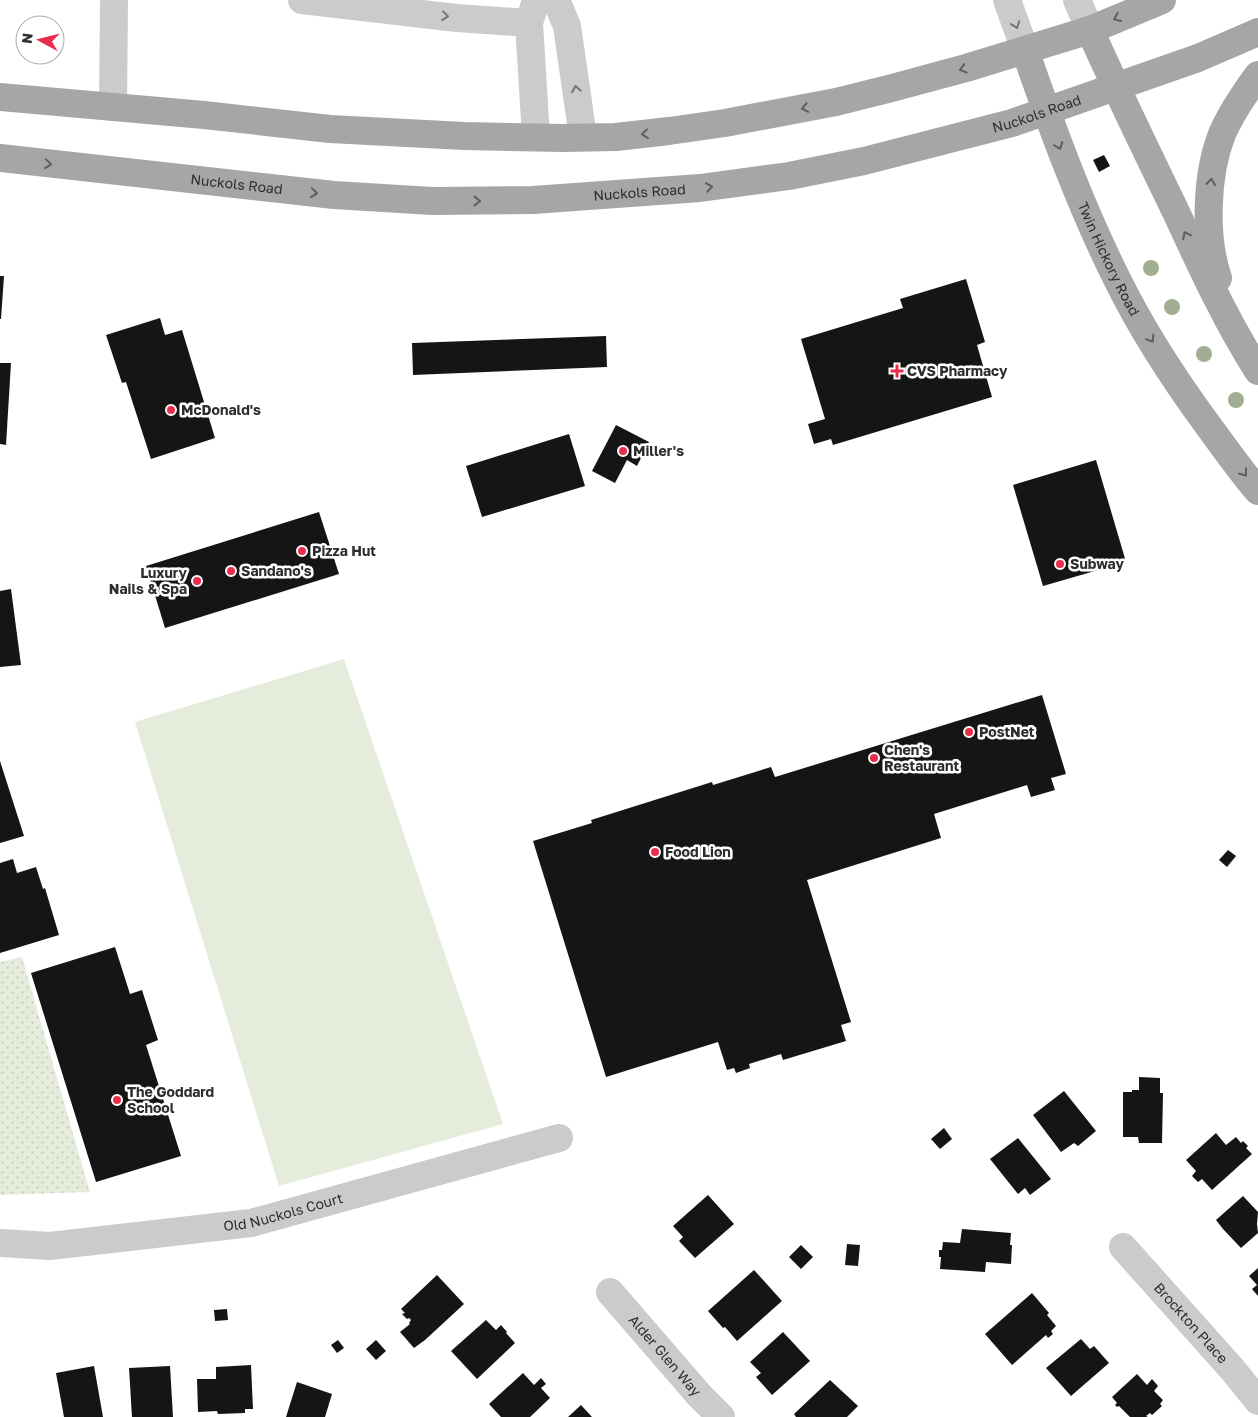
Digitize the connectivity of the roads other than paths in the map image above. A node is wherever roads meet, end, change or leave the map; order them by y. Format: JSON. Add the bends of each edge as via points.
{"nodes":[{"id":1,"x":114,"y":0,"type":"edge"},
{"id":2,"x":302,"y":0,"type":"edge"},
{"id":3,"x":556,"y":0,"type":"edge"},
{"id":4,"x":1007,"y":0,"type":"edge"},
{"id":5,"x":1077,"y":0,"type":"edge"},
{"id":6,"x":1162,"y":0,"type":"edge"},
{"id":7,"x":397,"y":5,"type":"edge"},
{"id":8,"x":532,"y":12,"type":"edge"},
{"id":9,"x":1090,"y":30,"type":"junction"},
{"id":10,"x":1258,"y":32,"type":"edge"},
{"id":11,"x":1025,"y":50,"type":"junction"},
{"id":12,"x":1258,"y":75,"type":"edge"},
{"id":13,"x":1115,"y":86,"type":"junction"},
{"id":14,"x":0,"y":97,"type":"edge"},
{"id":15,"x":113,"y":107,"type":"junction"},
{"id":16,"x":1047,"y":112,"type":"junction"},
{"id":17,"x":584,"y":137,"type":"junction"},
{"id":18,"x":536,"y":138,"type":"junction"},
{"id":19,"x":0,"y":158,"type":"edge"},
{"id":20,"x":1243,"y":348,"type":"junction"},
{"id":21,"x":1258,"y":371,"type":"edge"},
{"id":22,"x":1258,"y":491,"type":"edge"},
{"id":23,"x":559,"y":1138,"type":"dead end"},
{"id":24,"x":0,"y":1243,"type":"edge"},
{"id":25,"x":1123,"y":1247,"type":"dead end"},
{"id":26,"x":610,"y":1292,"type":"dead end"},
{"id":27,"x":1258,"y":1401,"type":"edge"},
{"id":28,"x":721,"y":1417,"type":"edge"}],
"edges":[{"from":1,"to":15,"type":"street"},
{"from":2,"to":7,"type":"street"},
{"from":17,"to":3,"type":"street","one_way":true,"via":[[567,26]]},
{"from":4,"to":11,"type":"street","name":"Twin Hickory Road","one_way":true},
{"from":5,"to":9,"type":"street"},
{"from":6,"to":9,"type":"main road","one_way":true},
{"from":7,"to":8,"type":"street","one_way":true,"via":[[457,18]]},
{"from":8,"to":18,"type":"street"},
{"from":9,"to":11,"type":"main road"},
{"from":9,"to":13,"type":"main road"},
{"from":10,"to":13,"type":"main road","name":"Nuckols Road","via":[[1198,58]]},
{"from":11,"to":16,"type":"main road","name":"Twin Hickory Road"},
{"from":11,"to":17,"type":"main road","one_way":true,"via":[[828,104],[678,130]]},
{"from":20,"to":12,"type":"main road","one_way":true,"via":[[1215,268],[1209,197],[1213,162],[1222,134],[1238,102]]},
{"from":13,"to":16,"type":"main road","name":"Nuckols Road"},
{"from":20,"to":13,"type":"main road","one_way":true},
{"from":14,"to":15,"type":"main road"},
{"from":15,"to":18,"type":"main road","via":[[330,129]]},
{"from":19,"to":16,"type":"main road","name":"Nuckols Road","one_way":true,"via":[[334,195],[432,201],[533,200],[700,188],[789,176],[864,161]]},
{"from":16,"to":22,"type":"main road","name":"Twin Hickory Road","one_way":true,"via":[[1071,177],[1117,280],[1192,403]]},
{"from":17,"to":18,"type":"main road"},
{"from":20,"to":21,"type":"main road"},
{"from":23,"to":24,"type":"street","name":"Old Nuckols Court","via":[[251,1223],[50,1246]]},
{"from":25,"to":27,"type":"street","name":"Brockton Place"},
{"from":26,"to":28,"type":"street","name":"Alder Glen Way"}]}
